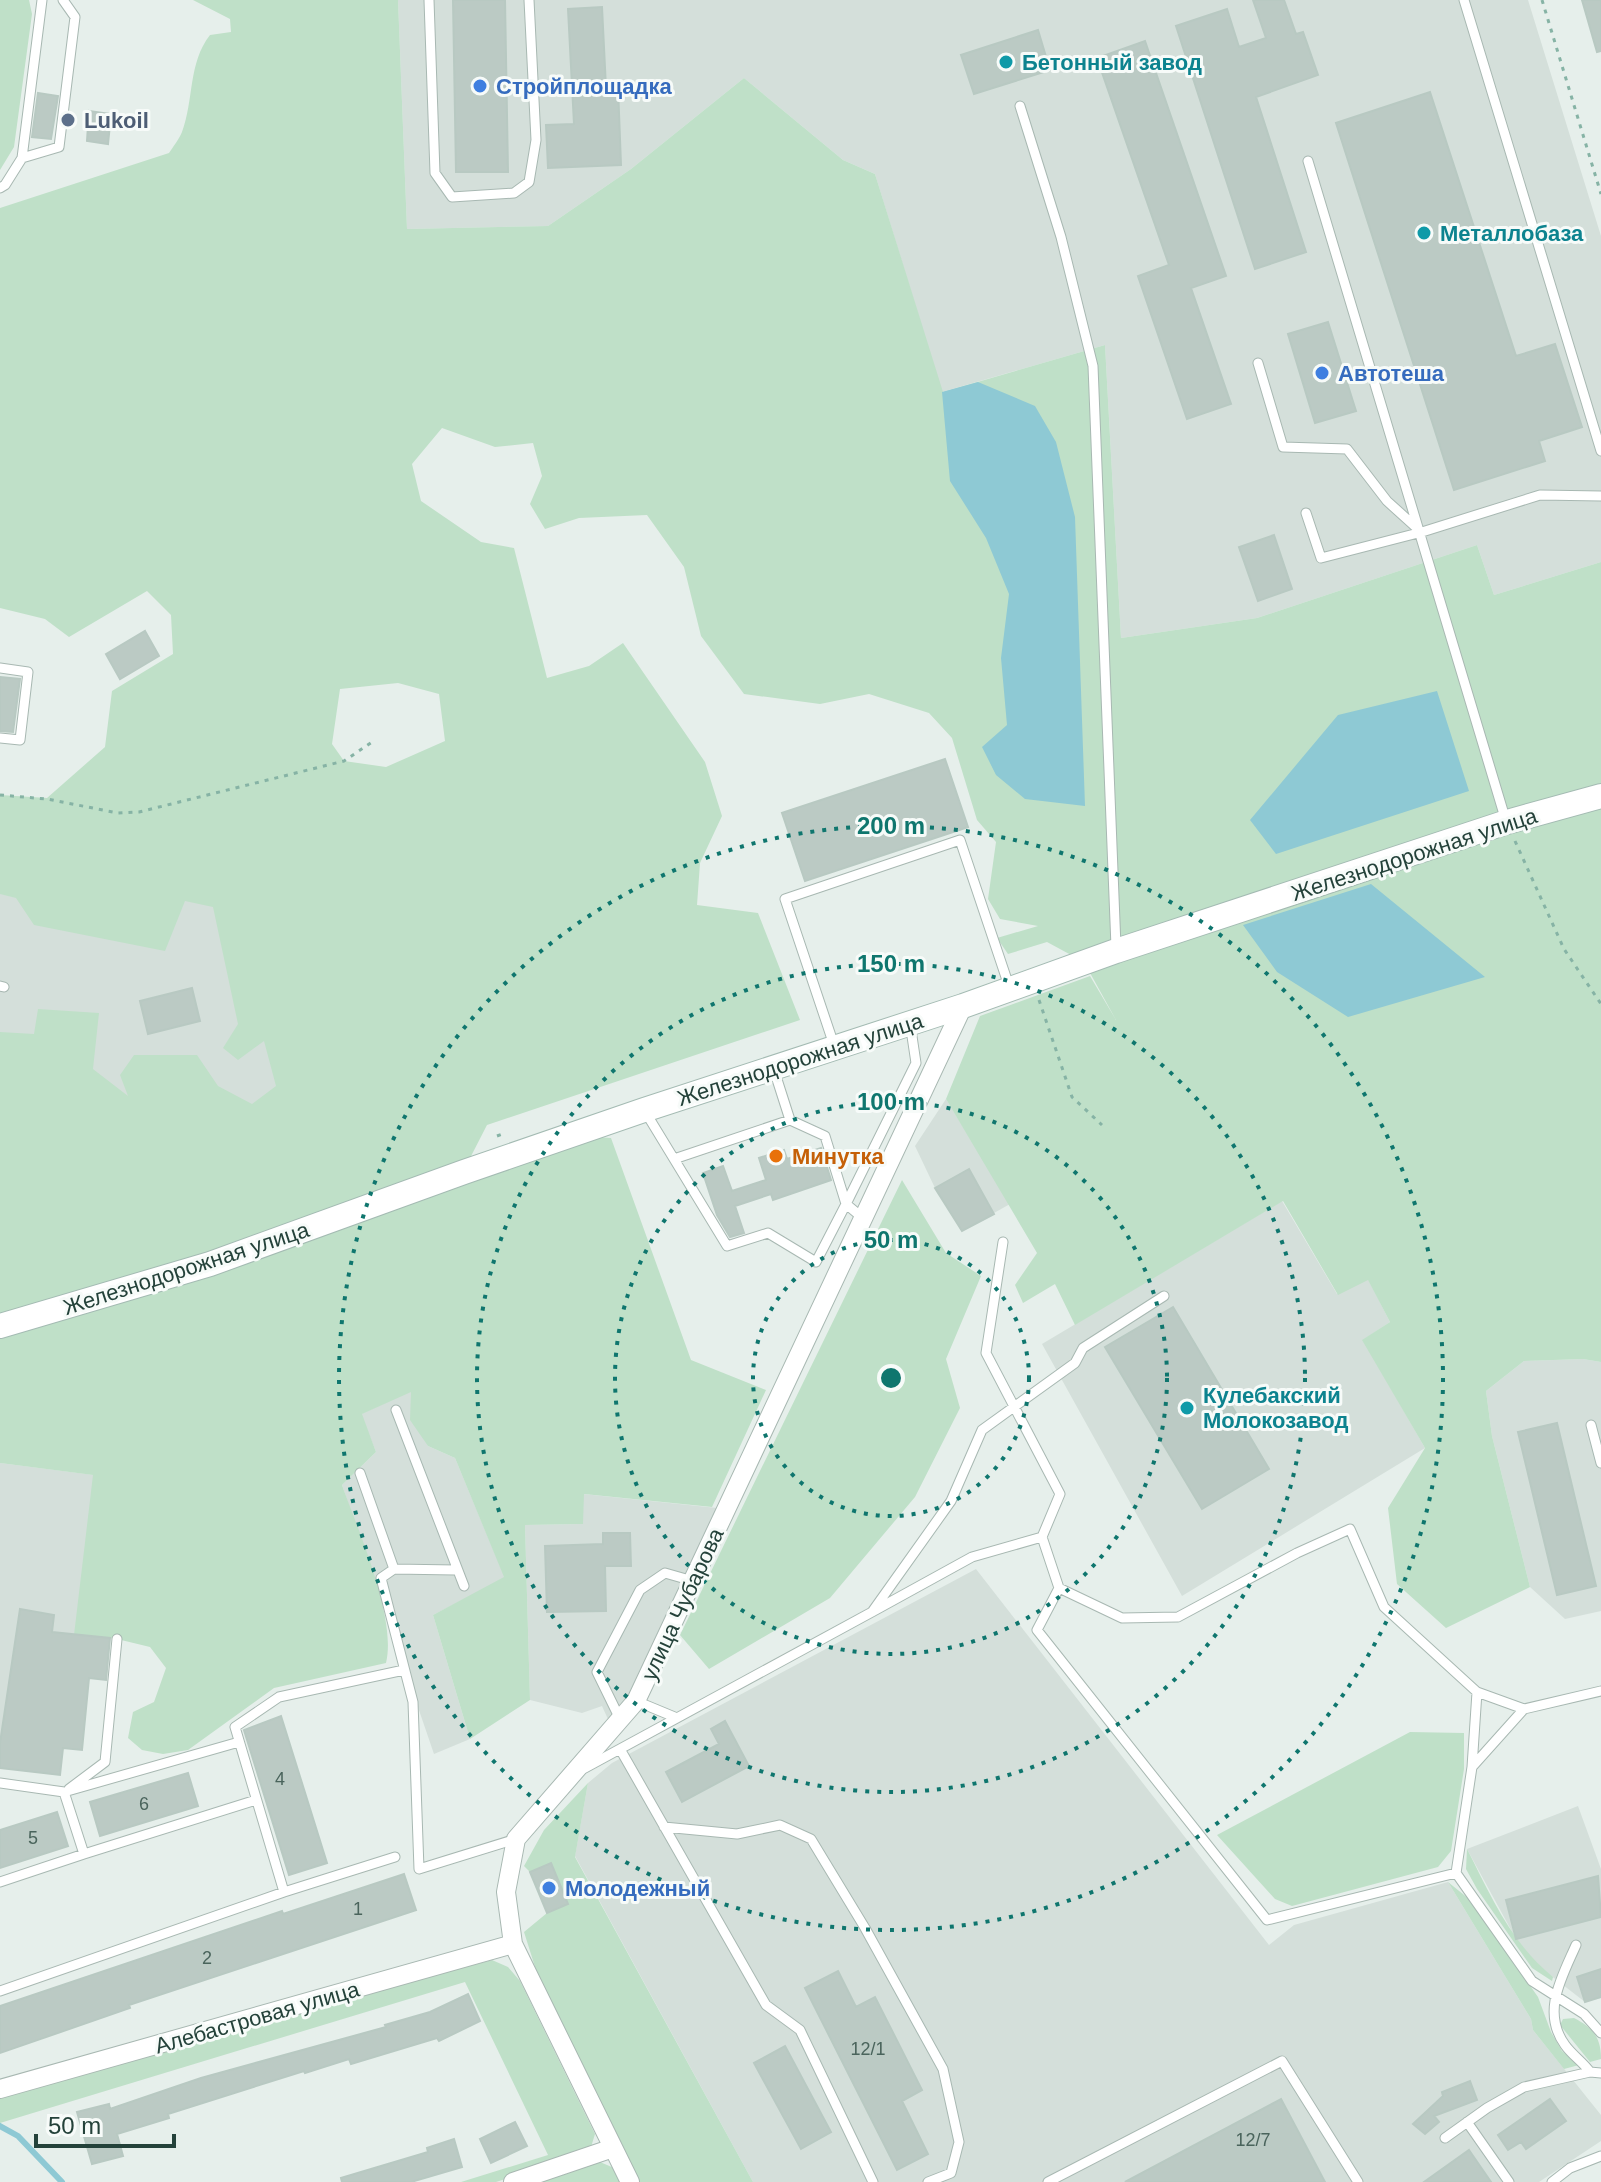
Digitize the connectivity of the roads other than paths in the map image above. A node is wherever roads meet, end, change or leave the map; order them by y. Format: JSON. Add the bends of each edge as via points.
{"nodes":[{"id":1,"x":42,"y":0,"type":"edge"},
{"id":2,"x":63,"y":0,"type":"edge"},
{"id":3,"x":429,"y":0,"type":"edge"},
{"id":4,"x":529,"y":0,"type":"edge"},
{"id":5,"x":1464,"y":0,"type":"edge"},
{"id":6,"x":1020,"y":106,"type":"dead end"},
{"id":7,"x":22,"y":158,"type":"junction"},
{"id":8,"x":1308,"y":161,"type":"dead end"},
{"id":9,"x":0,"y":188,"type":"edge"},
{"id":10,"x":1258,"y":363,"type":"dead end"},
{"id":11,"x":1601,"y":451,"type":"edge"},
{"id":12,"x":1601,"y":496,"type":"edge"},
{"id":13,"x":1306,"y":513,"type":"dead end"},
{"id":14,"x":1422,"y":532,"type":"junction"},
{"id":15,"x":0,"y":668,"type":"edge"},
{"id":16,"x":0,"y":738,"type":"edge"},
{"id":17,"x":1601,"y":796,"type":"edge"},
{"id":18,"x":1507,"y":822,"type":"junction"},
{"id":19,"x":1116,"y":951,"type":"junction"},
{"id":20,"x":1021,"y":985,"type":"junction"},
{"id":21,"x":963,"y":1006,"type":"junction"},
{"id":22,"x":910,"y":1023,"type":"junction"},
{"id":23,"x":835,"y":1048,"type":"junction"},
{"id":24,"x":773,"y":1068,"type":"junction"},
{"id":25,"x":644,"y":1110,"type":"junction"},
{"id":26,"x":790,"y":1120,"type":"junction"},
{"id":27,"x":674,"y":1159,"type":"junction"},
{"id":28,"x":846,"y":1204,"type":"junction"},
{"id":29,"x":864,"y":1219,"type":"junction"},
{"id":30,"x":1003,"y":1242,"type":"dead end"},
{"id":31,"x":1164,"y":1296,"type":"dead end"},
{"id":32,"x":0,"y":1326,"type":"edge"},
{"id":33,"x":1013,"y":1405,"type":"junction"},
{"id":34,"x":396,"y":1410,"type":"dead end"},
{"id":35,"x":1591,"y":1425,"type":"dead end"},
{"id":36,"x":1601,"y":1463,"type":"edge"},
{"id":37,"x":360,"y":1473,"type":"dead end"},
{"id":38,"x":1042,"y":1537,"type":"junction"},
{"id":39,"x":394,"y":1569,"type":"junction"},
{"id":40,"x":455,"y":1570,"type":"junction"},
{"id":41,"x":693,"y":1581,"type":"junction"},
{"id":42,"x":464,"y":1586,"type":"dead end"},
{"id":43,"x":1059,"y":1588,"type":"junction"},
{"id":44,"x":872,"y":1612,"type":"junction"},
{"id":45,"x":117,"y":1639,"type":"dead end"},
{"id":46,"x":404,"y":1670,"type":"junction"},
{"id":47,"x":1601,"y":1691,"type":"edge"},
{"id":48,"x":1477,"y":1692,"type":"junction"},
{"id":49,"x":636,"y":1701,"type":"junction"},
{"id":50,"x":1524,"y":1709,"type":"junction"},
{"id":51,"x":677,"y":1718,"type":"junction"},
{"id":52,"x":620,"y":1719,"type":"junction"},
{"id":53,"x":239,"y":1742,"type":"junction"},
{"id":54,"x":620,"y":1749,"type":"junction"},
{"id":55,"x":1472,"y":1767,"type":"junction"},
{"id":56,"x":571,"y":1775,"type":"junction"},
{"id":57,"x":0,"y":1783,"type":"edge"},
{"id":58,"x":64,"y":1792,"type":"junction"},
{"id":59,"x":256,"y":1800,"type":"junction"},
{"id":60,"x":664,"y":1827,"type":"junction"},
{"id":61,"x":516,"y":1839,"type":"junction"},
{"id":62,"x":84,"y":1854,"type":"junction"},
{"id":63,"x":395,"y":1857,"type":"dead end"},
{"id":64,"x":1456,"y":1873,"type":"junction"},
{"id":65,"x":0,"y":1882,"type":"edge"},
{"id":66,"x":284,"y":1892,"type":"junction"},
{"id":67,"x":513,"y":1944,"type":"junction"},
{"id":68,"x":1576,"y":1945,"type":"dead end"},
{"id":69,"x":0,"y":1991,"type":"edge"},
{"id":70,"x":1553,"y":1996,"type":"junction"},
{"id":71,"x":1601,"y":2033,"type":"edge"},
{"id":72,"x":1596,"y":2073,"type":"edge"},
{"id":73,"x":0,"y":2089,"type":"edge"},
{"id":74,"x":1467,"y":2122,"type":"junction"},
{"id":75,"x":1445,"y":2138,"type":"dead end"},
{"id":76,"x":613,"y":2148,"type":"junction"},
{"id":77,"x":1601,"y":2156,"type":"edge"},
{"id":78,"x":513,"y":2182,"type":"edge"},
{"id":79,"x":630,"y":2182,"type":"edge"},
{"id":80,"x":873,"y":2182,"type":"edge"},
{"id":81,"x":928,"y":2182,"type":"edge"},
{"id":82,"x":1048,"y":2182,"type":"edge"},
{"id":83,"x":1358,"y":2182,"type":"edge"},
{"id":84,"x":1509,"y":2182,"type":"edge"},
{"id":85,"x":1552,"y":2182,"type":"edge"}],
"edges":[{"from":1,"to":7,"type":"lane"},
{"from":2,"to":7,"type":"lane","via":[[75,17],[59,147]]},
{"from":3,"to":4,"type":"lane","via":[[435,173],[452,197],[514,193],[529,182],[536,140]]},
{"from":5,"to":11,"type":"lane"},
{"from":6,"to":19,"type":"lane","via":[[1061,237],[1093,366]]},
{"from":7,"to":9,"type":"lane"},
{"from":8,"to":14,"type":"lane"},
{"from":10,"to":14,"type":"lane","via":[[1283,447],[1347,449],[1387,501]]},
{"from":12,"to":14,"type":"lane","via":[[1540,495]]},
{"from":13,"to":14,"type":"lane","via":[[1321,558]]},
{"from":14,"to":18,"type":"lane"},
{"from":15,"to":16,"type":"lane","via":[[28,672],[20,740]]},
{"from":17,"to":18,"type":"street","name":"Железнодорожная улица"},
{"from":18,"to":19,"type":"street","name":"Железнодорожная улица"},
{"from":19,"to":20,"type":"street","name":"Железнодорожная улица"},
{"from":20,"to":21,"type":"street","name":"Железнодорожная улица"},
{"from":20,"to":23,"type":"lane","via":[[960,840],[857,874],[785,899]]},
{"from":21,"to":22,"type":"street","name":"Железнодорожная улица"},
{"from":21,"to":29,"type":"street","name":"улица Чубарова"},
{"from":22,"to":23,"type":"street","name":"Железнодорожная улица"},
{"from":22,"to":28,"type":"lane","via":[[916,1063]]},
{"from":23,"to":24,"type":"street","name":"Железнодорожная улица"},
{"from":24,"to":25,"type":"street","name":"Железнодорожная улица"},
{"from":24,"to":26,"type":"lane"},
{"from":25,"to":27,"type":"lane"},
{"from":25,"to":32,"type":"street","name":"Железнодорожная улица","via":[[210,1264]]},
{"from":26,"to":27,"type":"lane"},
{"from":26,"to":28,"type":"lane","via":[[825,1136]]},
{"from":27,"to":28,"type":"lane","via":[[727,1246],[768,1233],[816,1262]]},
{"from":28,"to":29,"type":"lane"},
{"from":29,"to":41,"type":"street","name":"улица Чубарова"},
{"from":30,"to":33,"type":"lane","via":[[986,1353]]},
{"from":31,"to":33,"type":"lane","via":[[1083,1348],[1075,1363]]},
{"from":33,"to":38,"type":"lane","via":[[1060,1494]]},
{"from":33,"to":44,"type":"lane","via":[[982,1430],[951,1501]]},
{"from":34,"to":40,"type":"lane"},
{"from":35,"to":36,"type":"lane"},
{"from":37,"to":39,"type":"lane"},
{"from":38,"to":43,"type":"lane"},
{"from":38,"to":44,"type":"lane","via":[[972,1557]]},
{"from":39,"to":40,"type":"lane"},
{"from":39,"to":46,"type":"lane","via":[[381,1578]]},
{"from":40,"to":42,"type":"lane"},
{"from":41,"to":49,"type":"street","name":"улица Чубарова"},
{"from":41,"to":52,"type":"lane","via":[[665,1573],[640,1590],[597,1672]]},
{"from":43,"to":48,"type":"lane","via":[[1122,1618],[1178,1617],[1350,1529],[1384,1607]]},
{"from":43,"to":64,"type":"lane","via":[[1037,1630],[1267,1920]]},
{"from":44,"to":51,"type":"lane"},
{"from":45,"to":58,"type":"lane","via":[[105,1762]]},
{"from":46,"to":53,"type":"lane","via":[[279,1697],[235,1727]]},
{"from":46,"to":61,"type":"lane","via":[[413,1702],[419,1869]]},
{"from":47,"to":50,"type":"lane"},
{"from":48,"to":50,"type":"lane"},
{"from":48,"to":55,"type":"lane"},
{"from":49,"to":51,"type":"lane"},
{"from":49,"to":52,"type":"street","name":"улица Чубарова"},
{"from":50,"to":55,"type":"lane"},
{"from":51,"to":54,"type":"lane"},
{"from":52,"to":56,"type":"street","name":"улица Чубарова"},
{"from":53,"to":58,"type":"lane"},
{"from":53,"to":59,"type":"lane"},
{"from":54,"to":56,"type":"lane"},
{"from":54,"to":60,"type":"lane"},
{"from":55,"to":64,"type":"lane"},
{"from":56,"to":61,"type":"street","name":"улица Чубарова"},
{"from":57,"to":58,"type":"lane"},
{"from":58,"to":62,"type":"lane"},
{"from":59,"to":62,"type":"lane"},
{"from":59,"to":66,"type":"lane"},
{"from":60,"to":80,"type":"lane","via":[[766,2005],[800,2030]]},
{"from":60,"to":81,"type":"lane","via":[[737,1834],[780,1825],[811,1839],[943,2069],[959,2142],[951,2173]]},
{"from":61,"to":67,"type":"street","name":"улица Чубарова","via":[[506,1892]]},
{"from":62,"to":65,"type":"lane"},
{"from":63,"to":66,"type":"lane"},
{"from":64,"to":70,"type":"lane","via":[[1532,1981]]},
{"from":66,"to":69,"type":"lane"},
{"from":67,"to":73,"type":"street","name":"Алебастровая улица"},
{"from":67,"to":76,"type":"street","name":"улица Чубарова"},
{"from":68,"to":70,"type":"lane"},
{"from":70,"to":71,"type":"lane","via":[[1584,2014]]},
{"from":70,"to":72,"type":"lane","via":[[1555,2028],[1566,2047]]},
{"from":72,"to":74,"type":"lane","via":[[1524,2087]]},
{"from":74,"to":75,"type":"lane"},
{"from":74,"to":84,"type":"lane"},
{"from":76,"to":78,"type":"street"},
{"from":76,"to":79,"type":"street","name":"улица Чубарова"},
{"from":77,"to":85,"type":"lane"},
{"from":82,"to":83,"type":"lane","via":[[1282,2061]]}]}
